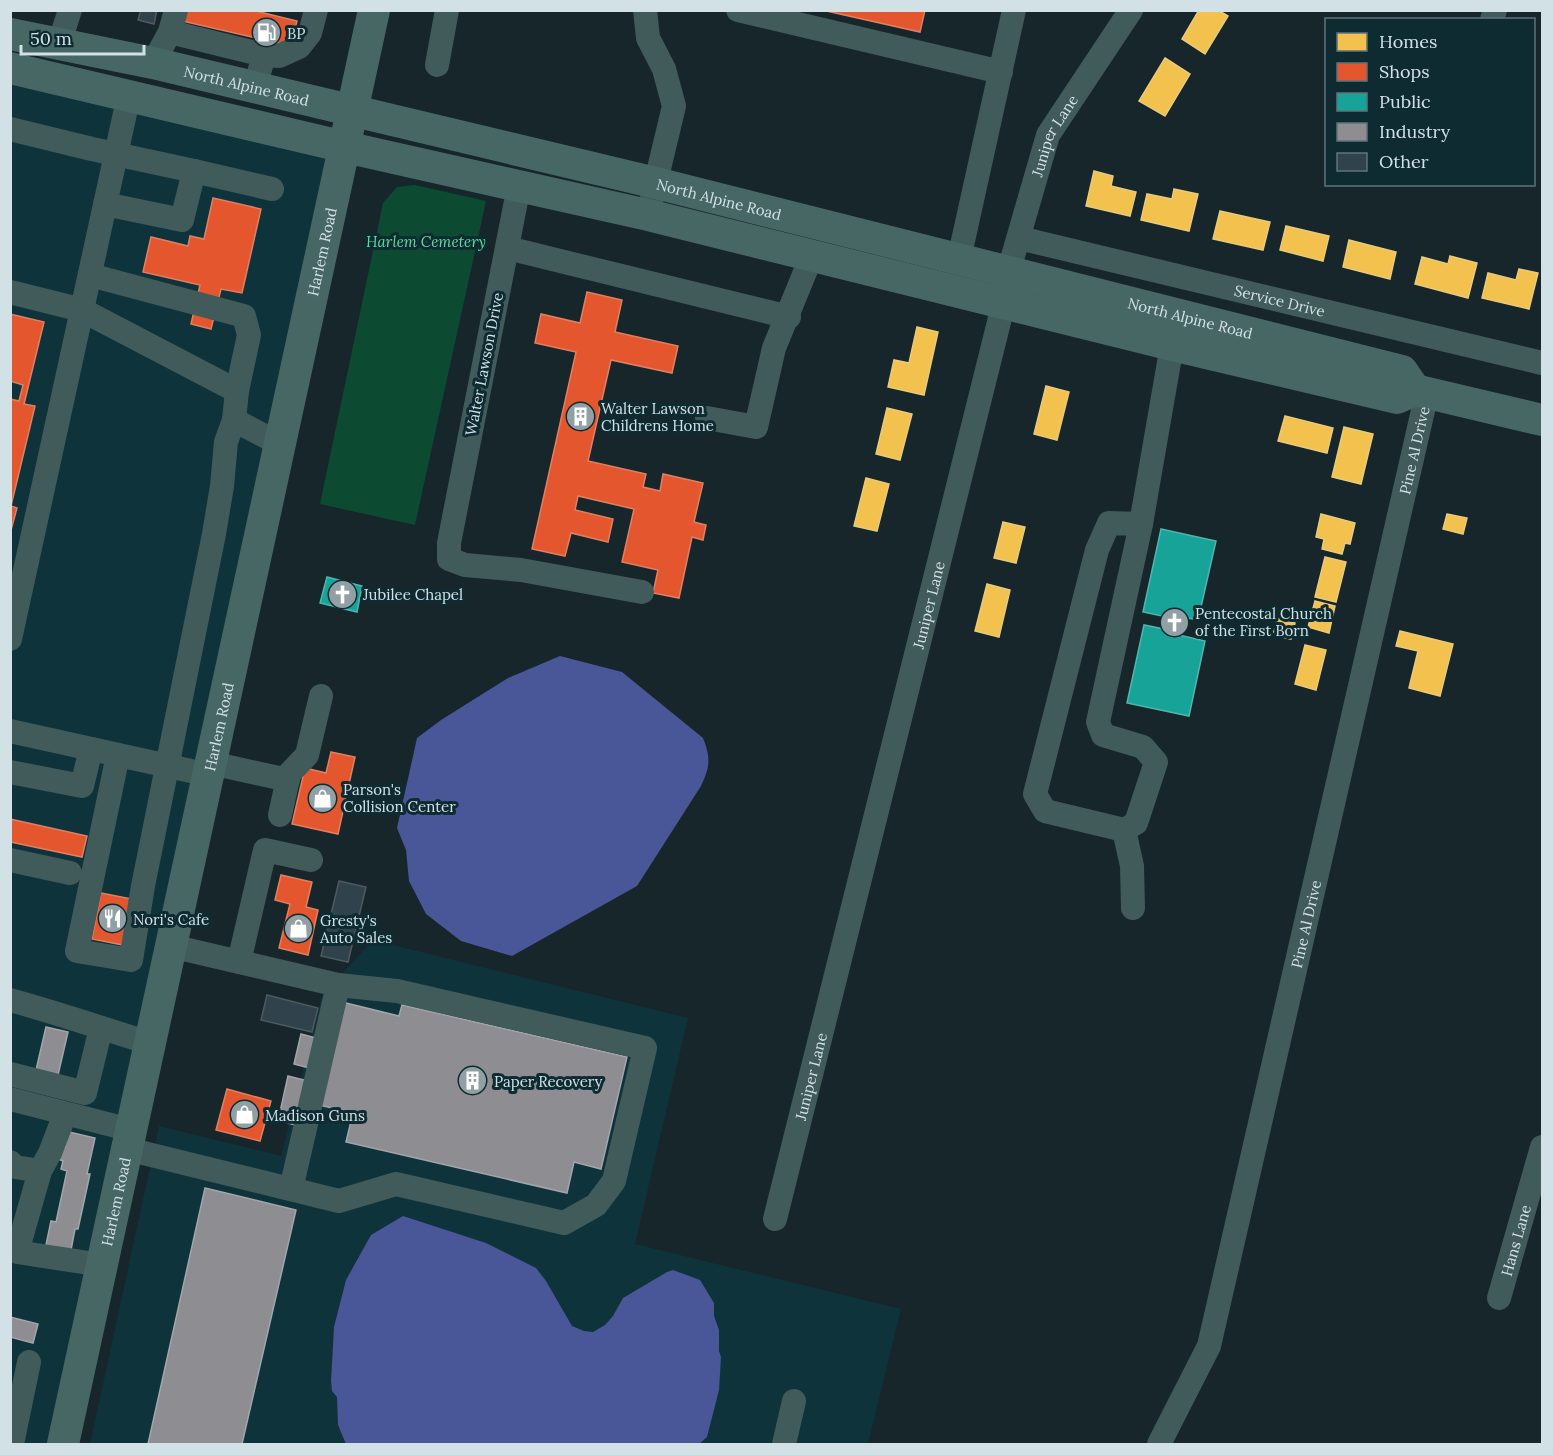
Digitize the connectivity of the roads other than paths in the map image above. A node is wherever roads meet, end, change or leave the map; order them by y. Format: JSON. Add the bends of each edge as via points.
{"nodes":[{"id":1,"x":70,"y":10,"type":"edge"},
{"id":2,"x":316,"y":10,"type":"edge"},
{"id":3,"x":374,"y":10,"type":"edge"},
{"id":4,"x":447,"y":10,"type":"edge"},
{"id":5,"x":645,"y":10,"type":"edge"},
{"id":6,"x":738,"y":10,"type":"edge"},
{"id":7,"x":1014,"y":10,"type":"edge"},
{"id":8,"x":1131,"y":10,"type":"edge"},
{"id":9,"x":173,"y":21,"type":"edge"},
{"id":10,"x":10,"y":34,"type":"edge"},
{"id":11,"x":59,"y":44,"type":"junction"},
{"id":12,"x":264,"y":55,"type":"junction"},
{"id":13,"x":153,"y":63,"type":"junction"},
{"id":14,"x":437,"y":65,"type":"dead end"},
{"id":15,"x":10,"y":69,"type":"edge"},
{"id":16,"x":1001,"y":72,"type":"junction"},
{"id":17,"x":255,"y":87,"type":"junction"},
{"id":18,"x":129,"y":95,"type":"junction"},
{"id":19,"x":354,"y":110,"type":"junction"},
{"id":20,"x":10,"y":129,"type":"edge"},
{"id":21,"x":345,"y":147,"type":"junction"},
{"id":22,"x":116,"y":154,"type":"junction"},
{"id":23,"x":194,"y":171,"type":"junction"},
{"id":24,"x":656,"y":183,"type":"junction"},
{"id":25,"x":519,"y":186,"type":"junction"},
{"id":26,"x":272,"y":189,"type":"dead end"},
{"id":27,"x":105,"y":204,"type":"junction"},
{"id":28,"x":648,"y":214,"type":"junction"},
{"id":29,"x":1019,"y":238,"type":"junction"},
{"id":30,"x":507,"y":248,"type":"junction"},
{"id":31,"x":812,"y":255,"type":"junction"},
{"id":32,"x":959,"y":259,"type":"junction"},
{"id":33,"x":90,"y":274,"type":"junction"},
{"id":34,"x":1007,"y":287,"type":"junction"},
{"id":35,"x":10,"y":292,"type":"edge"},
{"id":36,"x":82,"y":310,"type":"junction"},
{"id":37,"x":789,"y":317,"type":"junction"},
{"id":38,"x":1172,"y":345,"type":"junction"},
{"id":39,"x":1542,"y":363,"type":"edge"},
{"id":40,"x":237,"y":391,"type":"junction"},
{"id":41,"x":1421,"y":391,"type":"junction"},
{"id":42,"x":707,"y":418,"type":"dead end"},
{"id":43,"x":234,"y":420,"type":"junction"},
{"id":44,"x":1542,"y":420,"type":"edge"},
{"id":45,"x":280,"y":444,"type":"junction"},
{"id":46,"x":1141,"y":524,"type":"junction"},
{"id":47,"x":642,"y":592,"type":"dead end"},
{"id":48,"x":10,"y":639,"type":"edge"},
{"id":49,"x":321,"y":696,"type":"dead end"},
{"id":50,"x":11,"y":735,"type":"edge"},
{"id":51,"x":91,"y":749,"type":"junction"},
{"id":52,"x":118,"y":755,"type":"junction"},
{"id":53,"x":167,"y":766,"type":"junction"},
{"id":54,"x":210,"y":769,"type":"junction"},
{"id":55,"x":10,"y":772,"type":"edge"},
{"id":56,"x":288,"y":780,"type":"junction"},
{"id":57,"x":280,"y":815,"type":"dead end"},
{"id":58,"x":1124,"y":830,"type":"junction"},
{"id":59,"x":10,"y":860,"type":"edge"},
{"id":60,"x":311,"y":860,"type":"dead end"},
{"id":61,"x":70,"y":873,"type":"dead end"},
{"id":62,"x":1133,"y":908,"type":"dead end"},
{"id":63,"x":171,"y":946,"type":"junction"},
{"id":64,"x":239,"y":962,"type":"junction"},
{"id":65,"x":338,"y":985,"type":"junction"},
{"id":66,"x":10,"y":1000,"type":"edge"},
{"id":67,"x":101,"y":1028,"type":"junction"},
{"id":68,"x":150,"y":1043,"type":"junction"},
{"id":69,"x":10,"y":1074,"type":"edge"},
{"id":70,"x":10,"y":1099,"type":"edge"},
{"id":71,"x":65,"y":1114,"type":"junction"},
{"id":72,"x":129,"y":1140,"type":"junction"},
{"id":73,"x":1542,"y":1147,"type":"edge"},
{"id":74,"x":10,"y":1162,"type":"edge"},
{"id":75,"x":40,"y":1171,"type":"junction"},
{"id":76,"x":291,"y":1189,"type":"junction"},
{"id":77,"x":775,"y":1219,"type":"dead end"},
{"id":78,"x":16,"y":1237,"type":"edge"},
{"id":79,"x":102,"y":1265,"type":"junction"},
{"id":80,"x":1499,"y":1298,"type":"dead end"},
{"id":81,"x":30,"y":1362,"type":"dead end"},
{"id":82,"x":794,"y":1401,"type":"dead end"},
{"id":83,"x":12,"y":1444,"type":"edge"},
{"id":84,"x":63,"y":1444,"type":"edge"},
{"id":85,"x":784,"y":1444,"type":"edge"},
{"id":86,"x":1159,"y":1444,"type":"edge"}],
"edges":[{"from":1,"to":11,"type":"street"},
{"from":2,"to":12,"type":"street","via":[[310,33],[299,47],[279,56]]},
{"from":3,"to":19,"type":"main road","name":"Harlem Road"},
{"from":4,"to":14,"type":"street"},
{"from":5,"to":24,"type":"street","via":[[648,38],[664,69],[674,105]]},
{"from":6,"to":16,"type":"street"},
{"from":7,"to":16,"type":"street"},
{"from":8,"to":29,"type":"street","name":"Juniper Lane","via":[[1048,135]]},
{"from":9,"to":12,"type":"street"},
{"from":9,"to":13,"type":"street"},
{"from":10,"to":11,"type":"main road","name":"North Alpine Road"},
{"from":11,"to":13,"type":"main road","name":"North Alpine Road"},
{"from":12,"to":17,"type":"street"},
{"from":13,"to":17,"type":"main road","name":"North Alpine Road"},
{"from":15,"to":18,"type":"main road","name":"North Alpine Road"},
{"from":16,"to":32,"type":"street"},
{"from":17,"to":19,"type":"main road","name":"North Alpine Road"},
{"from":18,"to":21,"type":"main road","name":"North Alpine Road"},
{"from":18,"to":22,"type":"street"},
{"from":19,"to":21,"type":"main road","name":"Harlem Road"},
{"from":19,"to":24,"type":"main road","name":"North Alpine Road"},
{"from":20,"to":22,"type":"street"},
{"from":21,"to":25,"type":"main road","name":"North Alpine Road"},
{"from":21,"to":45,"type":"main road","name":"Harlem Road"},
{"from":22,"to":23,"type":"street"},
{"from":22,"to":27,"type":"street"},
{"from":23,"to":26,"type":"street"},
{"from":23,"to":27,"type":"street","via":[[182,220]]},
{"from":24,"to":28,"type":"street"},
{"from":24,"to":32,"type":"main road","name":"North Alpine Road"},
{"from":25,"to":28,"type":"main road","name":"North Alpine Road"},
{"from":25,"to":30,"type":"street","name":"Walter Lawson Drive"},
{"from":27,"to":33,"type":"street"},
{"from":28,"to":31,"type":"main road","name":"North Alpine Road"},
{"from":29,"to":34,"type":"street","name":"Juniper Lane"},
{"from":29,"to":39,"type":"street","name":"Service Drive"},
{"from":30,"to":37,"type":"street"},
{"from":30,"to":47,"type":"street","name":"Walter Lawson Drive","via":[[448,543],[449,559],[465,565],[521,570]]},
{"from":31,"to":34,"type":"main road","name":"North Alpine Road"},
{"from":31,"to":37,"type":"street"},
{"from":32,"to":34,"type":"main road","name":"North Alpine Road"},
{"from":33,"to":36,"type":"street"},
{"from":33,"to":40,"type":"street","via":[[244,316],[249,335]]},
{"from":34,"to":38,"type":"main road","name":"North Alpine Road"},
{"from":34,"to":41,"type":"main road","name":"North Alpine Road","via":[[1402,371]]},
{"from":34,"to":77,"type":"street","name":"Juniper Lane"},
{"from":35,"to":36,"type":"street"},
{"from":36,"to":40,"type":"street"},
{"from":36,"to":48,"type":"street"},
{"from":37,"to":42,"type":"street","via":[[774,348],[756,427]]},
{"from":38,"to":41,"type":"main road","name":"North Alpine Road","via":[[1397,398]]},
{"from":38,"to":46,"type":"street"},
{"from":40,"to":43,"type":"street"},
{"from":41,"to":44,"type":"main road","name":"North Alpine Road"},
{"from":41,"to":86,"type":"street","name":"Pine Al Drive","via":[[1209,1346]]},
{"from":43,"to":45,"type":"street"},
{"from":43,"to":53,"type":"street","via":[[226,442],[214,534]]},
{"from":45,"to":54,"type":"main road","name":"Harlem Road"},
{"from":46,"to":58,"type":"street","via":[[1098,722],[1103,735],[1143,747],[1156,762],[1136,823]]},
{"from":46,"to":58,"type":"street","via":[[1109,524],[1097,550],[1035,794],[1045,811]]},
{"from":49,"to":56,"type":"street","via":[[307,755]]},
{"from":50,"to":51,"type":"street"},
{"from":51,"to":52,"type":"street"},
{"from":51,"to":55,"type":"street","via":[[82,786]]},
{"from":52,"to":53,"type":"street"},
{"from":52,"to":53,"type":"street","via":[[77,951],[131,960]]},
{"from":53,"to":54,"type":"street"},
{"from":54,"to":56,"type":"street"},
{"from":54,"to":63,"type":"main road","name":"Harlem Road"},
{"from":56,"to":57,"type":"street"},
{"from":58,"to":62,"type":"street","via":[[1132,866]]},
{"from":59,"to":61,"type":"street"},
{"from":60,"to":64,"type":"street","via":[[265,850]]},
{"from":63,"to":64,"type":"street"},
{"from":63,"to":68,"type":"main road","name":"Harlem Road"},
{"from":64,"to":65,"type":"street"},
{"from":65,"to":76,"type":"street"},
{"from":65,"to":76,"type":"street","via":[[397,991],[645,1048],[614,1181],[596,1205],[564,1223],[396,1184],[339,1201]]},
{"from":66,"to":67,"type":"street"},
{"from":67,"to":68,"type":"street"},
{"from":67,"to":69,"type":"street","via":[[85,1093]]},
{"from":68,"to":72,"type":"main road","name":"Harlem Road"},
{"from":70,"to":71,"type":"street"},
{"from":71,"to":72,"type":"street"},
{"from":71,"to":75,"type":"street"},
{"from":72,"to":76,"type":"street"},
{"from":72,"to":79,"type":"main road","name":"Harlem Road"},
{"from":73,"to":80,"type":"street","name":"Hans Lane"},
{"from":74,"to":75,"type":"street","via":[[15,1167]]},
{"from":75,"to":78,"type":"street"},
{"from":78,"to":79,"type":"street","via":[[17,1252]]},
{"from":79,"to":84,"type":"main road","name":"Harlem Road"},
{"from":81,"to":83,"type":"street"},
{"from":82,"to":85,"type":"street"}]}
